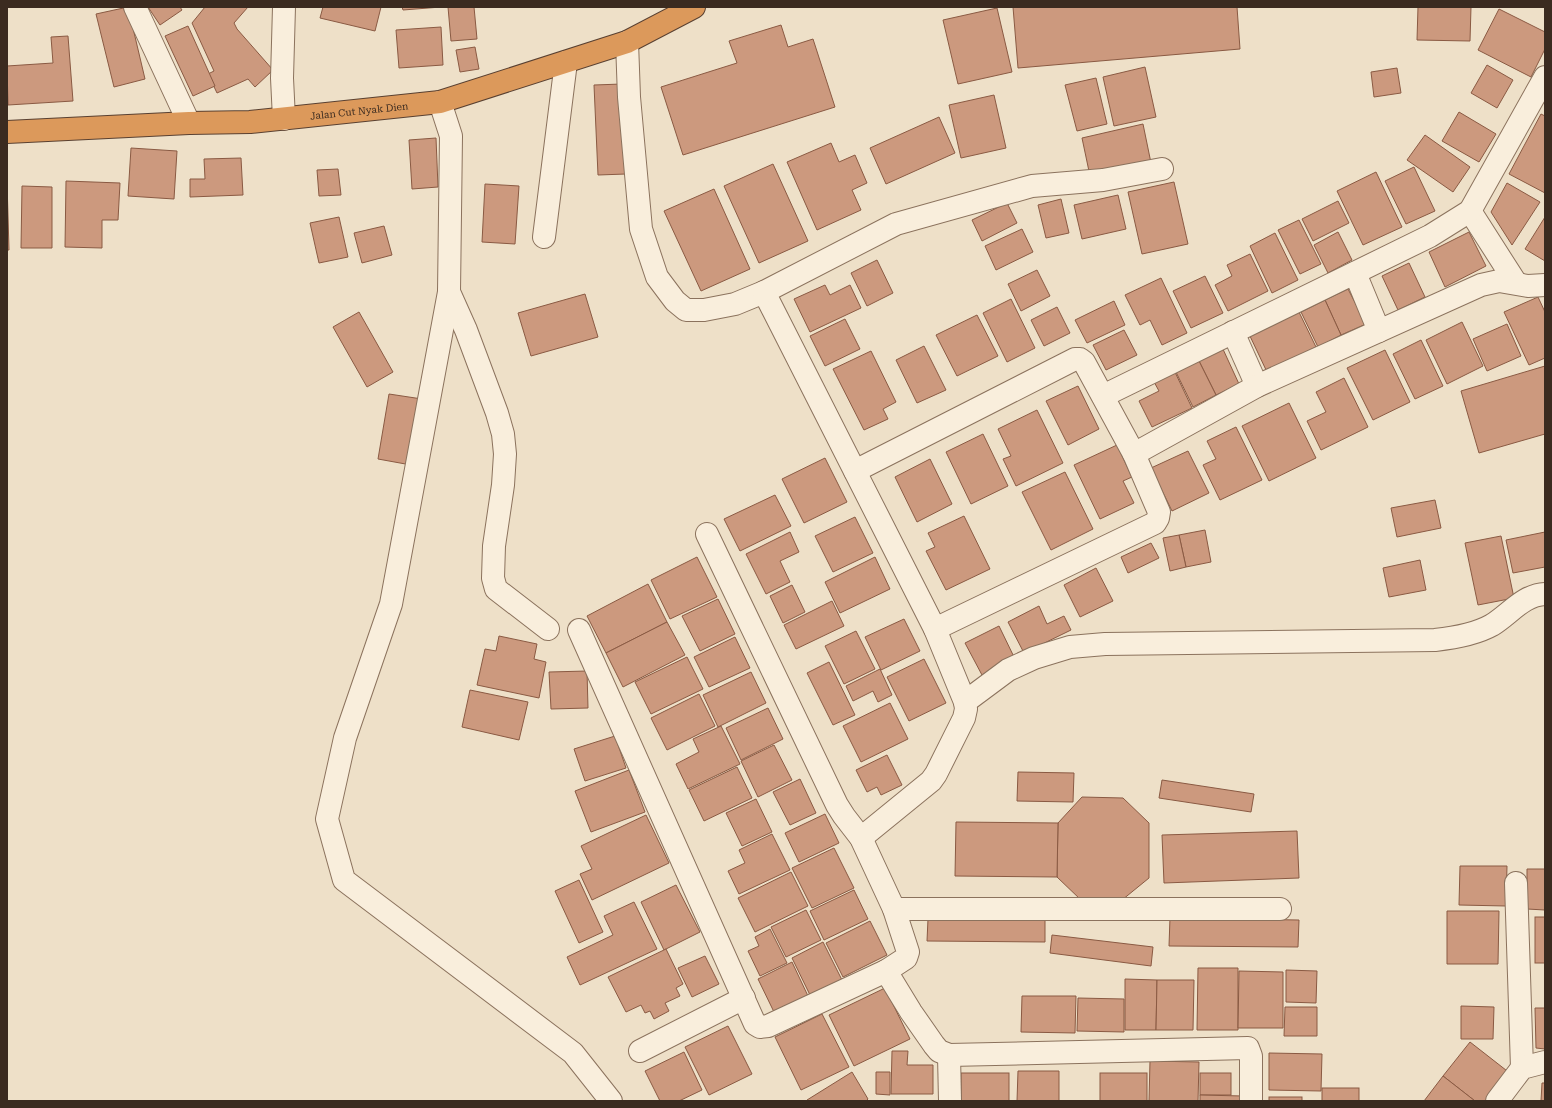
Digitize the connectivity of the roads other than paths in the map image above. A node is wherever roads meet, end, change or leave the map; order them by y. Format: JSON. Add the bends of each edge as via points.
{"nodes":[{"id":1,"x":136,"y":7,"type":"edge"},
{"id":2,"x":284,"y":7,"type":"edge"},
{"id":3,"x":694,"y":7,"type":"edge"},
{"id":4,"x":627,"y":42,"type":"junction"},
{"id":5,"x":566,"y":62,"type":"junction"},
{"id":6,"x":1545,"y":77,"type":"edge"},
{"id":7,"x":440,"y":102,"type":"junction"},
{"id":8,"x":284,"y":119,"type":"junction"},
{"id":9,"x":189,"y":123,"type":"junction"},
{"id":10,"x":7,"y":132,"type":"edge"},
{"id":11,"x":1162,"y":169,"type":"dead end"},
{"id":12,"x":1470,"y":211,"type":"junction"},
{"id":13,"x":544,"y":237,"type":"dead end"},
{"id":14,"x":1355,"y":272,"type":"junction"},
{"id":15,"x":1516,"y":283,"type":"junction"},
{"id":16,"x":1545,"y":285,"type":"edge"},
{"id":17,"x":449,"y":292,"type":"junction"},
{"id":18,"x":764,"y":292,"type":"junction"},
{"id":19,"x":1379,"y":331,"type":"junction"},
{"id":20,"x":1233,"y":332,"type":"junction"},
{"id":21,"x":1257,"y":386,"type":"junction"},
{"id":22,"x":1102,"y":396,"type":"junction"},
{"id":23,"x":1134,"y":454,"type":"junction"},
{"id":24,"x":854,"y":471,"type":"junction"},
{"id":25,"x":707,"y":534,"type":"dead end"},
{"id":26,"x":1545,"y":594,"type":"edge"},
{"id":27,"x":548,"y":629,"type":"dead end"},
{"id":28,"x":935,"y":629,"type":"junction"},
{"id":29,"x":579,"y":630,"type":"dead end"},
{"id":30,"x":964,"y":702,"type":"junction"},
{"id":31,"x":861,"y":838,"type":"junction"},
{"id":32,"x":1516,"y":883,"type":"dead end"},
{"id":33,"x":894,"y":909,"type":"junction"},
{"id":34,"x":1280,"y":910,"type":"dead end"},
{"id":35,"x":886,"y":971,"type":"junction"},
{"id":36,"x":744,"y":998,"type":"junction"},
{"id":37,"x":640,"y":1051,"type":"dead end"},
{"id":38,"x":949,"y":1055,"type":"junction"},
{"id":39,"x":1545,"y":1062,"type":"edge"},
{"id":40,"x":1522,"y":1068,"type":"junction"},
{"id":41,"x":611,"y":1101,"type":"edge"},
{"id":42,"x":950,"y":1101,"type":"edge"},
{"id":43,"x":1251,"y":1101,"type":"edge"},
{"id":44,"x":1497,"y":1101,"type":"edge"}],
"edges":[{"from":1,"to":9,"type":"street"},
{"from":2,"to":8,"type":"street"},
{"from":3,"to":4,"type":"highway","name":"Jalan Cut Nyak Dien"},
{"from":4,"to":5,"type":"highway","name":"Jalan Cut Nyak Dien"},
{"from":4,"to":18,"type":"street","via":[[641,229],[658,277],[675,301],[686,310],[704,310],[735,304]]},
{"from":5,"to":7,"type":"highway","name":"Jalan Cut Nyak Dien"},
{"from":5,"to":13,"type":"street"},
{"from":6,"to":12,"type":"street"},
{"from":7,"to":8,"type":"highway","name":"Jalan Cut Nyak Dien"},
{"from":7,"to":17,"type":"street","via":[[451,136]]},
{"from":8,"to":9,"type":"highway","name":"Jalan Cut Nyak Dien"},
{"from":9,"to":10,"type":"highway","name":"Jalan Cut Nyak Dien"},
{"from":11,"to":18,"type":"street","via":[[1102,180],[1032,186],[896,224]]},
{"from":12,"to":14,"type":"street","via":[[1430,236]]},
{"from":12,"to":15,"type":"street"},
{"from":14,"to":19,"type":"street"},
{"from":14,"to":20,"type":"street"},
{"from":15,"to":16,"type":"street","via":[[1528,286]]},
{"from":15,"to":19,"type":"street","via":[[1499,281],[1481,285]]},
{"from":17,"to":27,"type":"street","via":[[466,330],[503,434],[503,485],[494,546],[493,578],[496,589]]},
{"from":17,"to":41,"type":"street","via":[[391,604],[345,738],[327,819],[344,880],[572,1053]]},
{"from":18,"to":24,"type":"street"},
{"from":19,"to":21,"type":"street"},
{"from":20,"to":21,"type":"street"},
{"from":20,"to":22,"type":"street"},
{"from":21,"to":23,"type":"street"},
{"from":22,"to":23,"type":"street"},
{"from":22,"to":24,"type":"street","via":[[1084,362],[1075,359]]},
{"from":23,"to":28,"type":"street","via":[[1159,512],[1155,523]]},
{"from":24,"to":28,"type":"street"},
{"from":25,"to":31,"type":"street","via":[[837,805]]},
{"from":26,"to":30,"type":"street","via":[[1521,602],[1492,625],[1459,637],[1435,640],[1105,644],[1070,647],[1034,658],[1008,670]]},
{"from":28,"to":30,"type":"street"},
{"from":29,"to":36,"type":"street"},
{"from":30,"to":31,"type":"street","via":[[964,718],[934,778]]},
{"from":31,"to":33,"type":"street"},
{"from":32,"to":40,"type":"street"},
{"from":33,"to":34,"type":"street"},
{"from":33,"to":35,"type":"street","via":[[908,952],[906,958]]},
{"from":35,"to":36,"type":"street","via":[[768,1026],[760,1027],[755,1024]]},
{"from":35,"to":38,"type":"street","via":[[934,1045],[939,1051]]},
{"from":36,"to":37,"type":"street"},
{"from":38,"to":42,"type":"street"},
{"from":38,"to":43,"type":"street","via":[[1248,1048],[1251,1056]]},
{"from":39,"to":40,"type":"street"},
{"from":40,"to":44,"type":"street"}]}
